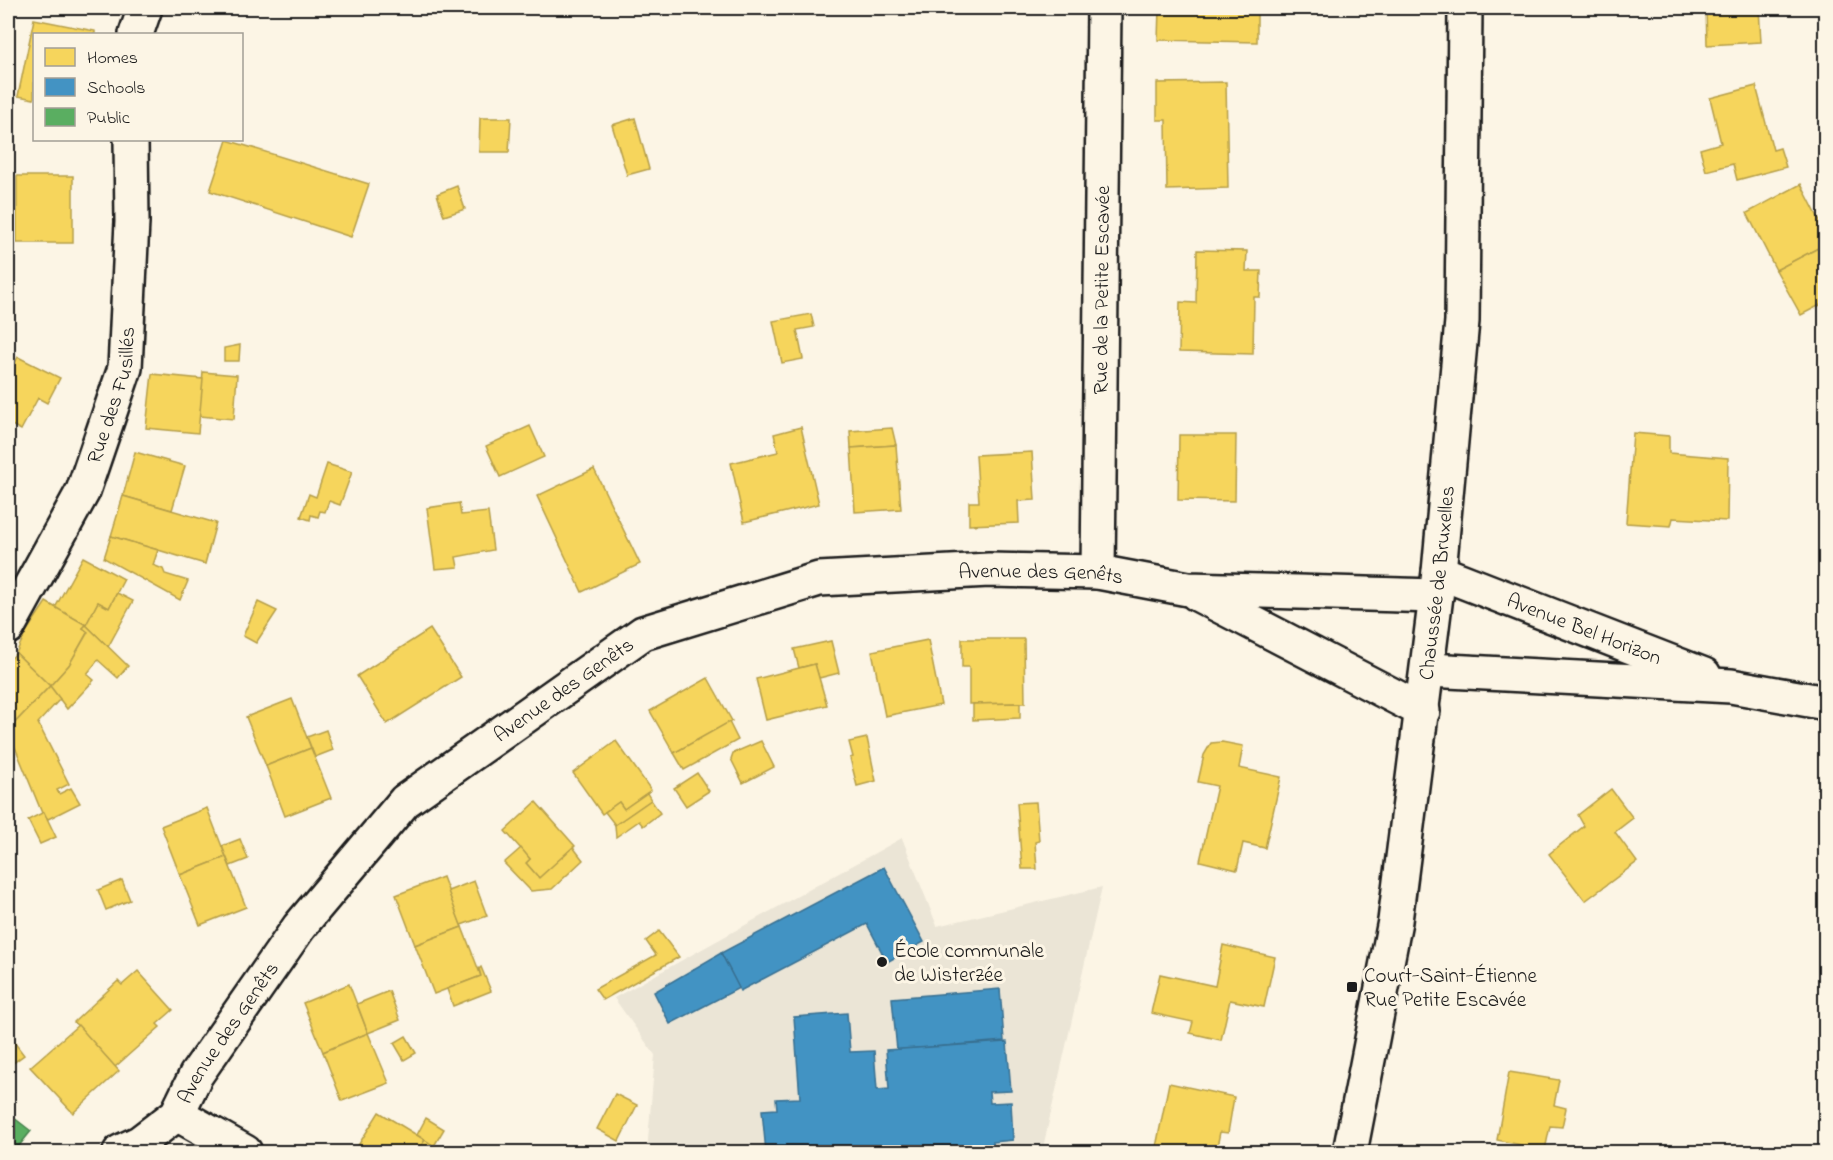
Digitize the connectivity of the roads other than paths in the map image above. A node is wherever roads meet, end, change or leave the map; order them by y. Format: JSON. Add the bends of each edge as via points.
{"nodes":[{"id":1,"x":145,"y":8,"type":"edge"},
{"id":2,"x":1104,"y":8,"type":"edge"},
{"id":3,"x":1465,"y":8,"type":"edge"},
{"id":4,"x":136,"y":33,"type":"edge"},
{"id":5,"x":131,"y":141,"type":"edge"},
{"id":6,"x":1098,"y":572,"type":"junction"},
{"id":7,"x":1438,"y":584,"type":"junction"},
{"id":8,"x":1188,"y":589,"type":"junction"},
{"id":9,"x":8,"y":627,"type":"edge"},
{"id":10,"x":1429,"y":670,"type":"junction"},
{"id":11,"x":1731,"y":686,"type":"junction"},
{"id":12,"x":1826,"y":703,"type":"edge"},
{"id":13,"x":1423,"y":711,"type":"junction"},
{"id":14,"x":177,"y":1114,"type":"junction"},
{"id":15,"x":120,"y":1152,"type":"edge"},
{"id":16,"x":245,"y":1152,"type":"edge"},
{"id":17,"x":1350,"y":1152,"type":"edge"}],
"edges":[{"from":1,"to":4,"type":"street"},
{"from":2,"to":6,"type":"street","name":"Rue de la Petite Escavée"},
{"from":3,"to":7,"type":"street","name":"Chaussée de Bruxelles","via":[[1462,321]]},
{"from":5,"to":9,"type":"street","name":"Rue des Fusillés","via":[[132,222],[125,368],[83,491]]},
{"from":6,"to":8,"type":"street","name":"Avenue des Genêts"},
{"from":6,"to":14,"type":"street","name":"Avenue des Genêts","via":[[989,570],[819,579],[643,633],[405,801],[298,927],[196,1074]]},
{"from":7,"to":8,"type":"street","name":"Avenue des Genêts"},
{"from":7,"to":10,"type":"street","name":"Chaussée de Bruxelles"},
{"from":7,"to":11,"type":"street","name":"Avenue Bel Horizon"},
{"from":8,"to":13,"type":"street","name":"Avenue des Genêts"},
{"from":10,"to":11,"type":"street","name":"Avenue Bel Horizon"},
{"from":10,"to":13,"type":"street","name":"Chaussée de Bruxelles"},
{"from":11,"to":12,"type":"street","name":"Avenue Bel Horizon"},
{"from":13,"to":17,"type":"street","name":"Chaussée de Bruxelles","via":[[1395,921]]},
{"from":14,"to":15,"type":"street","name":"Avenue des Genêts","via":[[139,1143]]},
{"from":14,"to":16,"type":"street"}]}
